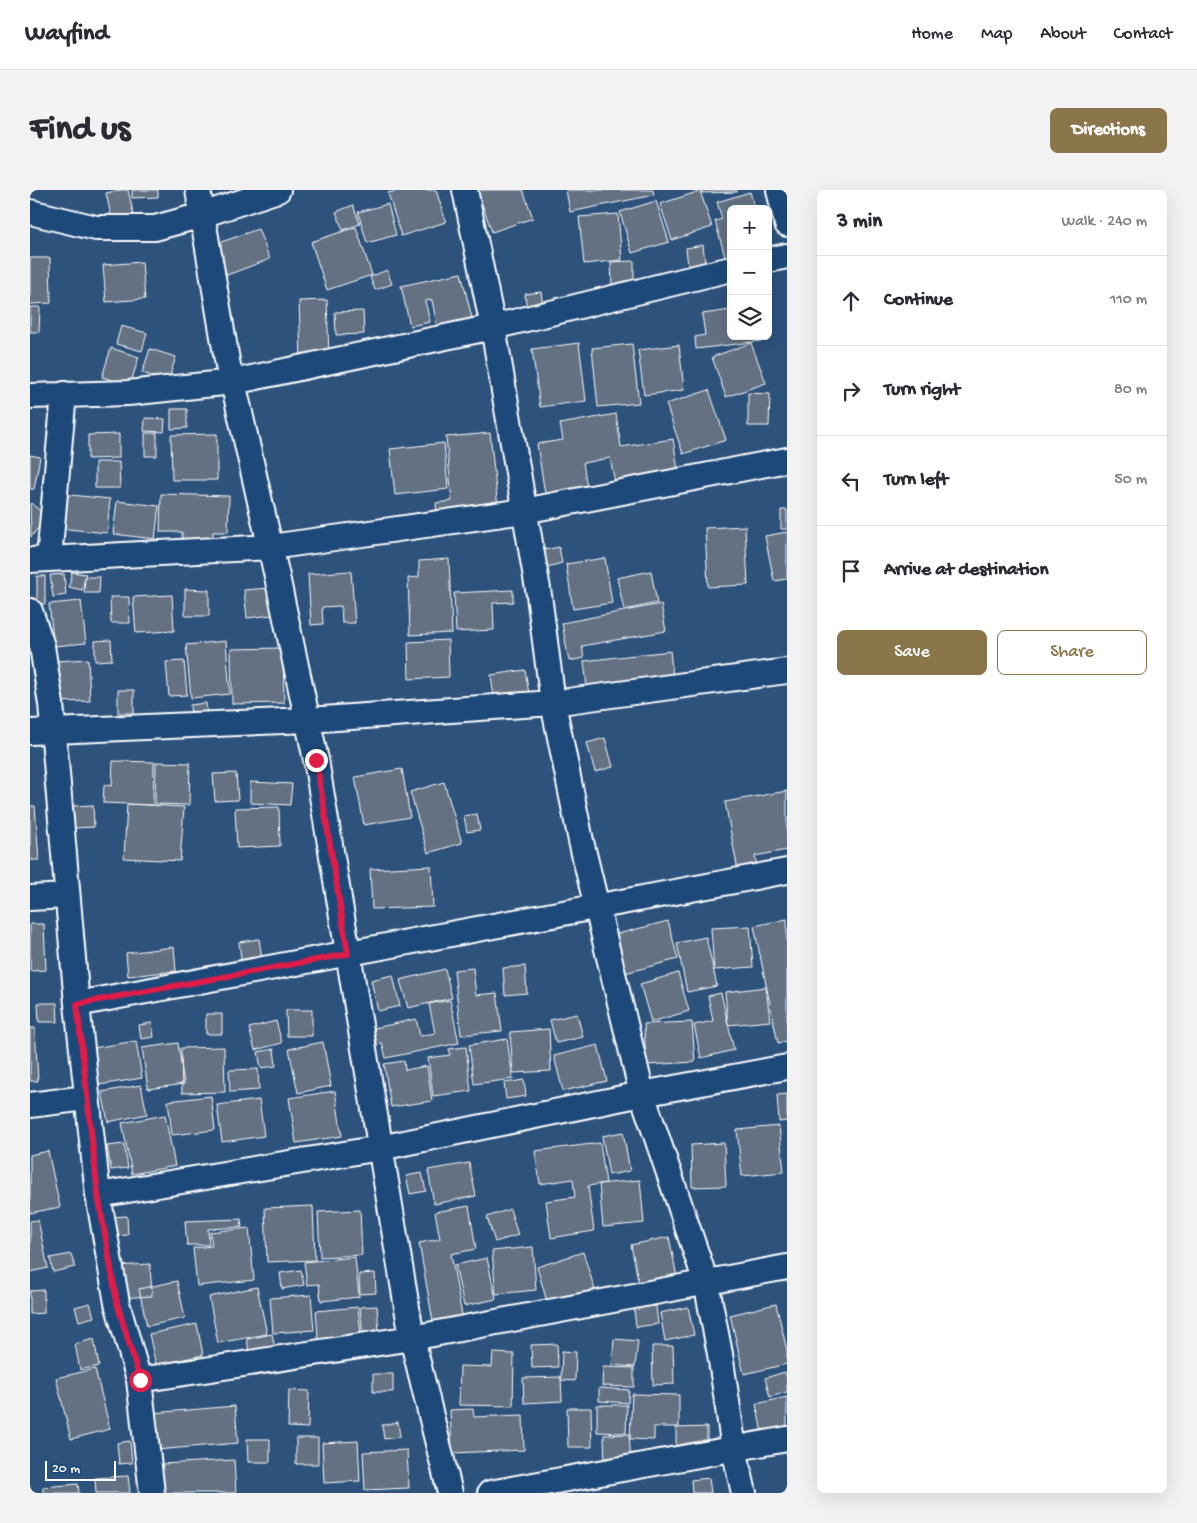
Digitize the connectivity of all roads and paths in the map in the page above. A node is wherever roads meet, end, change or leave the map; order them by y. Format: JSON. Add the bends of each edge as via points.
{"nodes":[{"id":1,"x":198,"y":190,"type":"edge"},
{"id":2,"x":278,"y":190,"type":"edge"},
{"id":3,"x":465,"y":190,"type":"edge"},
{"id":4,"x":779,"y":190,"type":"edge"},
{"id":5,"x":30,"y":212,"type":"edge"},
{"id":6,"x":202,"y":215,"type":"junction"},
{"id":7,"x":787,"y":224,"type":"edge"},
{"id":8,"x":787,"y":256,"type":"edge"},
{"id":9,"x":772,"y":259,"type":"edge"},
{"id":10,"x":727,"y":270,"type":"edge"},
{"id":11,"x":493,"y":327,"type":"junction"},
{"id":12,"x":233,"y":382,"type":"junction"},
{"id":13,"x":64,"y":394,"type":"junction"},
{"id":14,"x":30,"y":396,"type":"edge"},
{"id":15,"x":787,"y":460,"type":"edge"},
{"id":16,"x":524,"y":511,"type":"junction"},
{"id":17,"x":271,"y":547,"type":"junction"},
{"id":18,"x":40,"y":559,"type":"edge"},
{"id":19,"x":30,"y":611,"type":"edge"},
{"id":20,"x":787,"y":671,"type":"edge"},
{"id":21,"x":553,"y":704,"type":"junction"},
{"id":22,"x":308,"y":720,"type":"junction"},
{"id":23,"x":54,"y":730,"type":"junction"},
{"id":24,"x":30,"y":732,"type":"edge"},
{"id":25,"x":787,"y":871,"type":"edge"},
{"id":26,"x":67,"y":896,"type":"junction"},
{"id":27,"x":30,"y":898,"type":"edge"},
{"id":28,"x":596,"y":907,"type":"junction"},
{"id":29,"x":348,"y":954,"type":"junction"},
{"id":30,"x":77,"y":1004,"type":"junction"},
{"id":31,"x":787,"y":1067,"type":"edge"},
{"id":32,"x":642,"y":1094,"type":"junction"},
{"id":33,"x":86,"y":1098,"type":"junction"},
{"id":34,"x":30,"y":1105,"type":"edge"},
{"id":35,"x":380,"y":1148,"type":"junction"},
{"id":36,"x":98,"y":1195,"type":"junction"},
{"id":37,"x":787,"y":1267,"type":"edge"},
{"id":38,"x":706,"y":1282,"type":"junction"},
{"id":39,"x":412,"y":1338,"type":"junction"},
{"id":40,"x":140,"y":1380,"type":"junction"},
{"id":41,"x":787,"y":1438,"type":"edge"},
{"id":42,"x":734,"y":1449,"type":"junction"},
{"id":43,"x":152,"y":1493,"type":"edge"},
{"id":44,"x":450,"y":1493,"type":"edge"},
{"id":45,"x":490,"y":1493,"type":"edge"},
{"id":46,"x":744,"y":1493,"type":"edge"}],
"edges":[{"from":1,"to":6,"type":"street"},
{"from":2,"to":6,"type":"street"},
{"from":3,"to":11,"type":"street"},
{"from":4,"to":7,"type":"street"},
{"from":5,"to":6,"type":"street","via":[[96,228],[155,228]]},
{"from":6,"to":12,"type":"street"},
{"from":8,"to":9,"type":"street"},
{"from":10,"to":11,"type":"street"},
{"from":11,"to":12,"type":"street"},
{"from":11,"to":16,"type":"street"},
{"from":12,"to":13,"type":"street","via":[[128,393]]},
{"from":12,"to":17,"type":"street"},
{"from":13,"to":14,"type":"street"},
{"from":13,"to":18,"type":"street"},
{"from":15,"to":16,"type":"street"},
{"from":16,"to":17,"type":"street"},
{"from":16,"to":21,"type":"street"},
{"from":17,"to":18,"type":"street"},
{"from":17,"to":22,"type":"street"},
{"from":19,"to":23,"type":"street","via":[[42,646]]},
{"from":20,"to":21,"type":"street"},
{"from":21,"to":22,"type":"street"},
{"from":21,"to":28,"type":"street"},
{"from":22,"to":23,"type":"street"},
{"from":22,"to":29,"type":"street"},
{"from":23,"to":24,"type":"street"},
{"from":23,"to":26,"type":"street"},
{"from":25,"to":28,"type":"street"},
{"from":26,"to":27,"type":"street"},
{"from":26,"to":30,"type":"street"},
{"from":28,"to":29,"type":"street"},
{"from":28,"to":32,"type":"street"},
{"from":29,"to":30,"type":"street"},
{"from":29,"to":35,"type":"street"},
{"from":30,"to":33,"type":"street"},
{"from":31,"to":32,"type":"street"},
{"from":32,"to":35,"type":"street"},
{"from":32,"to":38,"type":"street"},
{"from":33,"to":34,"type":"street"},
{"from":33,"to":36,"type":"street"},
{"from":35,"to":36,"type":"street"},
{"from":35,"to":39,"type":"street"},
{"from":36,"to":40,"type":"street","via":[[117,1303]]},
{"from":37,"to":38,"type":"street"},
{"from":38,"to":39,"type":"street"},
{"from":38,"to":42,"type":"street"},
{"from":39,"to":40,"type":"street"},
{"from":39,"to":44,"type":"street"},
{"from":40,"to":43,"type":"street"},
{"from":41,"to":42,"type":"street"},
{"from":42,"to":45,"type":"street"},
{"from":42,"to":46,"type":"street"}]}
